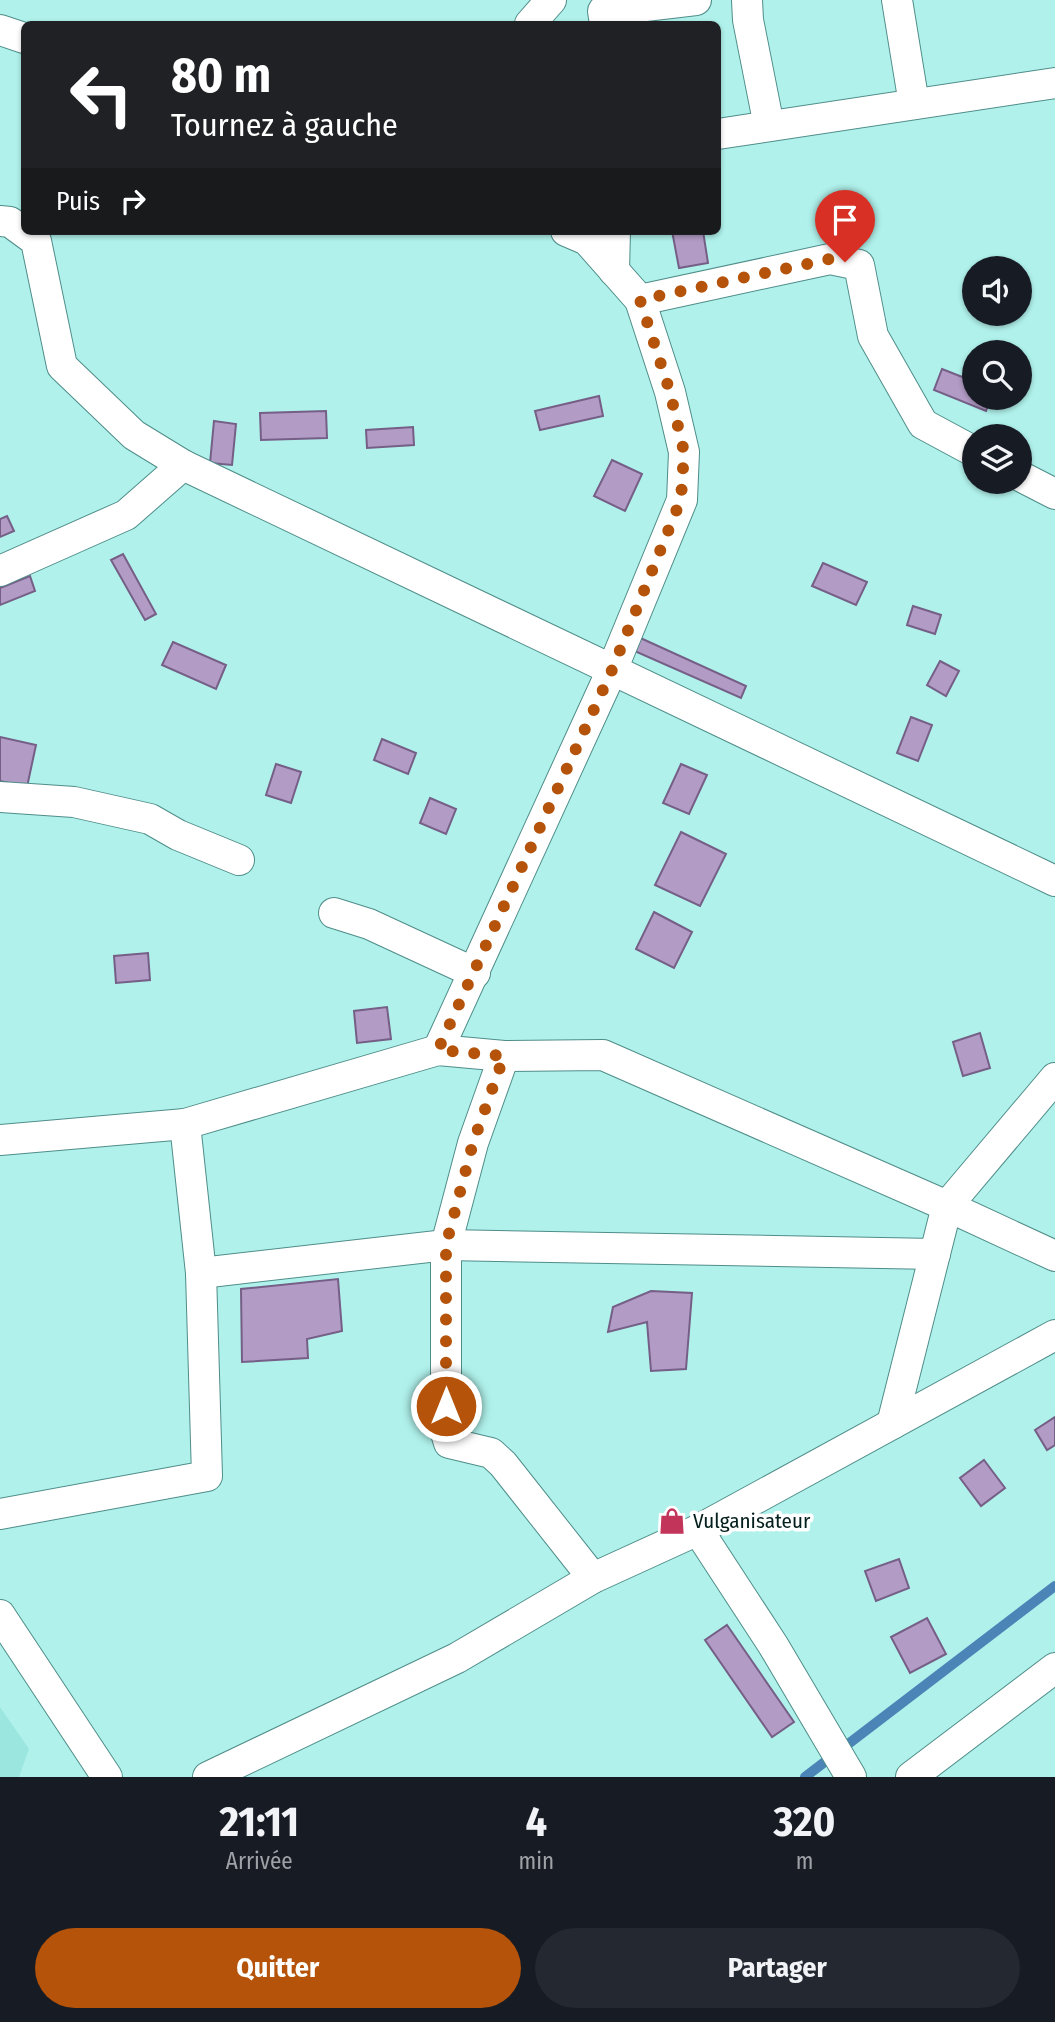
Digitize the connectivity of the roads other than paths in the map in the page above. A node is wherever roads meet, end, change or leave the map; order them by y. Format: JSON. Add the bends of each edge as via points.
{"nodes":[{"id":1,"x":551,"y":0,"type":"edge"},
{"id":2,"x":696,"y":0,"type":"edge"},
{"id":3,"x":747,"y":0,"type":"edge"},
{"id":4,"x":897,"y":0,"type":"edge"},
{"id":5,"x":599,"y":12,"type":"edge"},
{"id":6,"x":533,"y":21,"type":"edge"},
{"id":7,"x":0,"y":30,"type":"edge"},
{"id":8,"x":21,"y":37,"type":"edge"},
{"id":9,"x":1055,"y":83,"type":"edge"},
{"id":10,"x":914,"y":104,"type":"junction"},
{"id":11,"x":769,"y":126,"type":"junction"},
{"id":12,"x":721,"y":134,"type":"edge"},
{"id":13,"x":0,"y":221,"type":"edge"},
{"id":14,"x":21,"y":230,"type":"edge"},
{"id":15,"x":28,"y":235,"type":"edge"},
{"id":16,"x":575,"y":235,"type":"edge"},
{"id":17,"x":615,"y":235,"type":"edge"},
{"id":18,"x":614,"y":271,"type":"junction"},
{"id":19,"x":640,"y":300,"type":"junction"},
{"id":20,"x":962,"y":445,"type":"edge"},
{"id":21,"x":183,"y":465,"type":"junction"},
{"id":22,"x":1032,"y":483,"type":"edge"},
{"id":23,"x":1055,"y":494,"type":"edge"},
{"id":24,"x":0,"y":571,"type":"edge"},
{"id":25,"x":612,"y":670,"type":"junction"},
{"id":26,"x":0,"y":797,"type":"edge"},
{"id":27,"x":239,"y":860,"type":"dead end"},
{"id":28,"x":1055,"y":881,"type":"edge"},
{"id":29,"x":334,"y":914,"type":"dead end"},
{"id":30,"x":475,"y":973,"type":"junction"},
{"id":31,"x":438,"y":1050,"type":"junction"},
{"id":32,"x":504,"y":1056,"type":"junction"},
{"id":33,"x":1055,"y":1078,"type":"edge"},
{"id":34,"x":185,"y":1124,"type":"junction"},
{"id":35,"x":0,"y":1140,"type":"edge"},
{"id":36,"x":947,"y":1206,"type":"junction"},
{"id":37,"x":446,"y":1245,"type":"junction"},
{"id":38,"x":935,"y":1254,"type":"junction"},
{"id":39,"x":1055,"y":1255,"type":"edge"},
{"id":40,"x":201,"y":1273,"type":"junction"},
{"id":41,"x":1055,"y":1335,"type":"edge"},
{"id":42,"x":892,"y":1424,"type":"junction"},
{"id":43,"x":0,"y":1514,"type":"edge"},
{"id":44,"x":698,"y":1530,"type":"junction"},
{"id":45,"x":593,"y":1578,"type":"junction"},
{"id":46,"x":0,"y":1615,"type":"edge"},
{"id":47,"x":1055,"y":1668,"type":"edge"},
{"id":48,"x":107,"y":1777,"type":"edge"},
{"id":49,"x":208,"y":1777,"type":"edge"},
{"id":50,"x":851,"y":1777,"type":"edge"},
{"id":51,"x":911,"y":1777,"type":"edge"}],
"edges":[{"from":1,"to":6,"type":"street"},
{"from":2,"to":5,"type":"street"},
{"from":3,"to":11,"type":"street"},
{"from":4,"to":10,"type":"street"},
{"from":7,"to":8,"type":"street"},
{"from":9,"to":10,"type":"street"},
{"from":10,"to":11,"type":"street"},
{"from":11,"to":12,"type":"street"},
{"from":13,"to":14,"type":"street"},
{"from":15,"to":21,"type":"street","via":[[36,241],[61,366],[134,435]]},
{"from":16,"to":18,"type":"street","via":[[587,240]]},
{"from":17,"to":18,"type":"street"},
{"from":18,"to":19,"type":"street"},
{"from":19,"to":20,"type":"street","via":[[830,259],[859,265],[873,336],[923,424]]},
{"from":19,"to":25,"type":"street","via":[[684,452],[681,499]]},
{"from":21,"to":24,"type":"street","via":[[126,515]]},
{"from":21,"to":25,"type":"street"},
{"from":22,"to":23,"type":"street"},
{"from":25,"to":28,"type":"street"},
{"from":25,"to":30,"type":"street"},
{"from":26,"to":27,"type":"street","via":[[74,802],[150,819]]},
{"from":29,"to":30,"type":"street","via":[[369,924]]},
{"from":30,"to":31,"type":"street"},
{"from":31,"to":32,"type":"street"},
{"from":31,"to":34,"type":"street"},
{"from":32,"to":36,"type":"street","via":[[603,1055]]},
{"from":32,"to":37,"type":"street","via":[[473,1143]]},
{"from":33,"to":36,"type":"street"},
{"from":34,"to":35,"type":"street"},
{"from":34,"to":40,"type":"street"},
{"from":36,"to":38,"type":"street"},
{"from":36,"to":39,"type":"street"},
{"from":37,"to":38,"type":"street"},
{"from":37,"to":40,"type":"street"},
{"from":37,"to":45,"type":"street","via":[[449,1443],[491,1453]]},
{"from":38,"to":42,"type":"street"},
{"from":40,"to":43,"type":"street","via":[[207,1476]]},
{"from":41,"to":42,"type":"street"},
{"from":42,"to":44,"type":"street"},
{"from":44,"to":45,"type":"street"},
{"from":44,"to":50,"type":"street","via":[[773,1644]]},
{"from":45,"to":49,"type":"street","via":[[457,1658]]},
{"from":46,"to":48,"type":"street"},
{"from":47,"to":51,"type":"street"}]}
